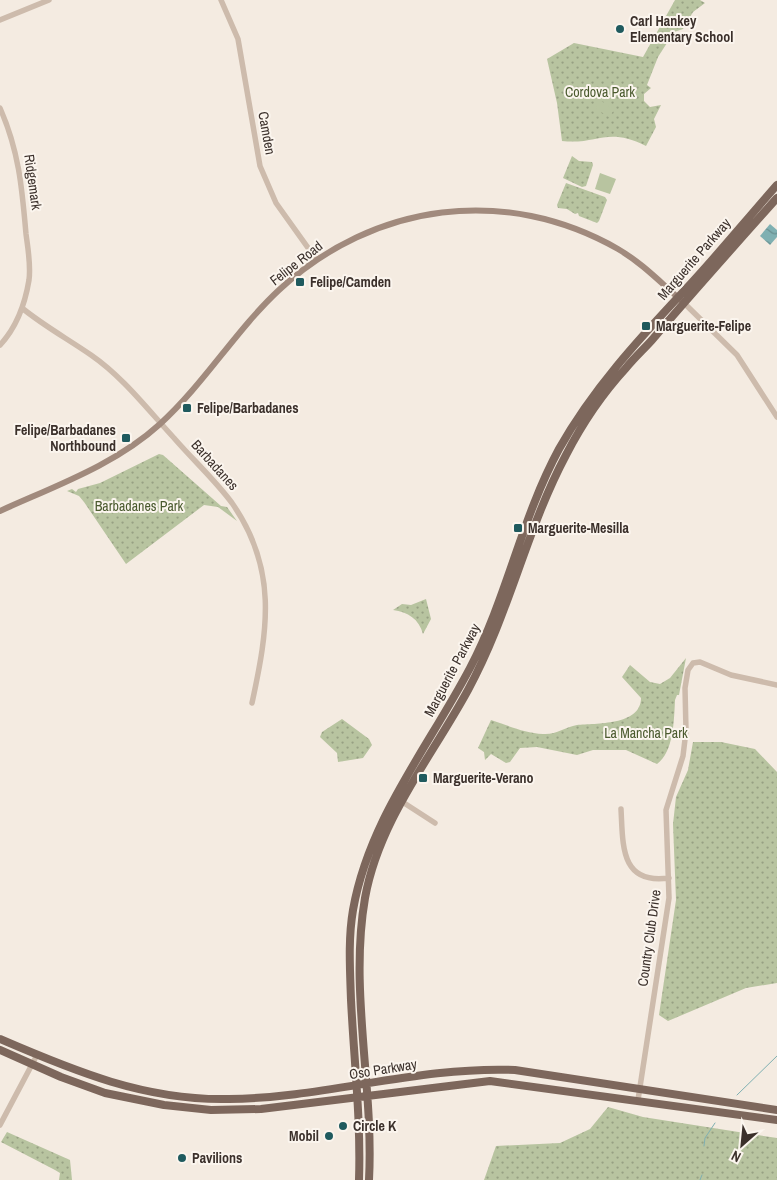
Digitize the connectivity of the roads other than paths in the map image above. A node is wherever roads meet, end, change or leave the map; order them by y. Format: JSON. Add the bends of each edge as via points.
{"nodes":[{"id":1,"x":49,"y":0,"type":"edge"},
{"id":2,"x":221,"y":0,"type":"edge"},
{"id":3,"x":0,"y":20,"type":"edge"},
{"id":4,"x":0,"y":108,"type":"edge"},
{"id":5,"x":777,"y":185,"type":"edge"},
{"id":6,"x":777,"y":198,"type":"edge"},
{"id":7,"x":316,"y":259,"type":"junction"},
{"id":8,"x":681,"y":300,"type":"junction"},
{"id":9,"x":22,"y":308,"type":"junction"},
{"id":10,"x":0,"y":345,"type":"edge"},
{"id":11,"x":777,"y":417,"type":"edge"},
{"id":12,"x":161,"y":423,"type":"junction"},
{"id":13,"x":0,"y":511,"type":"edge"},
{"id":14,"x":777,"y":685,"type":"edge"},
{"id":15,"x":252,"y":703,"type":"dead end"},
{"id":16,"x":401,"y":801,"type":"junction"},
{"id":17,"x":620,"y":809,"type":"dead end"},
{"id":18,"x":435,"y":823,"type":"dead end"},
{"id":19,"x":668,"y":878,"type":"junction"},
{"id":20,"x":0,"y":1039,"type":"edge"},
{"id":21,"x":0,"y":1050,"type":"edge"},
{"id":22,"x":37,"y":1055,"type":"junction"},
{"id":23,"x":33,"y":1065,"type":"junction"},
{"id":24,"x":366,"y":1084,"type":"junction"},
{"id":25,"x":356,"y":1086,"type":"junction"},
{"id":26,"x":639,"y":1089,"type":"junction"},
{"id":27,"x":367,"y":1095,"type":"junction"},
{"id":28,"x":357,"y":1097,"type":"junction"},
{"id":29,"x":638,"y":1100,"type":"junction"},
{"id":30,"x":777,"y":1110,"type":"edge"},
{"id":31,"x":777,"y":1120,"type":"edge"},
{"id":32,"x":0,"y":1125,"type":"edge"},
{"id":33,"x":358,"y":1180,"type":"edge"},
{"id":34,"x":369,"y":1180,"type":"edge"}],
"edges":[{"from":1,"to":3,"type":"street"},
{"from":2,"to":7,"type":"street","name":"Camden","via":[[238,39],[260,166],[276,203]]},
{"from":4,"to":9,"type":"street","name":"Ridgemark","via":[[18,156],[22,181],[30,273]]},
{"from":5,"to":8,"type":"main road","name":"Marguerite Parkway"},
{"from":6,"to":8,"type":"main road","name":"Marguerite Parkway"},
{"from":7,"to":8,"type":"main road","name":"Felipe Road","via":[[354,237],[420,216],[491,210],[542,218],[599,239],[636,261]]},
{"from":7,"to":12,"type":"main road","name":"Felipe Road","via":[[278,290]]},
{"from":8,"to":11,"type":"street","via":[[737,355]]},
{"from":8,"to":16,"type":"main road","name":"Marguerite Parkway","via":[[624,369],[567,453],[545,497],[488,650],[468,691]]},
{"from":8,"to":25,"type":"main road","name":"Marguerite Parkway","via":[[618,364],[583,410],[559,450],[537,495],[481,648],[394,795],[371,849],[351,927]]},
{"from":9,"to":10,"type":"street","name":"Ridgemark","via":[[10,335]]},
{"from":9,"to":12,"type":"street","name":"Barbadanes","via":[[92,355]]},
{"from":12,"to":13,"type":"main road","name":"Felipe Road","via":[[100,466]]},
{"from":12,"to":15,"type":"street","name":"Barbadanes","via":[[230,501],[257,553],[266,590],[265,623]]},
{"from":14,"to":19,"type":"street","name":"Country Club Drive","via":[[731,675],[700,662],[693,663],[688,670],[686,731],[666,810]]},
{"from":16,"to":18,"type":"street"},
{"from":16,"to":24,"type":"main road","name":"Marguerite Parkway","via":[[379,850],[364,904],[360,980]]},
{"from":17,"to":19,"type":"street","via":[[623,848],[629,864],[644,878]]},
{"from":19,"to":26,"type":"street","name":"Country Club Drive","via":[[669,898]]},
{"from":20,"to":22,"type":"main road","name":"Oso Parkway"},
{"from":21,"to":23,"type":"main road","name":"Oso Parkway"},
{"from":22,"to":23,"type":"street"},
{"from":22,"to":25,"type":"main road","name":"Oso Parkway","via":[[123,1087],[194,1098],[265,1098]]},
{"from":23,"to":28,"type":"main road","name":"Oso Parkway","via":[[105,1093],[164,1105],[211,1110],[262,1109]]},
{"from":23,"to":32,"type":"street"},
{"from":24,"to":25,"type":"main road","name":"Oso Parkway"},
{"from":24,"to":26,"type":"main road","name":"Oso Parkway","via":[[453,1070],[491,1069]]},
{"from":24,"to":27,"type":"main road","name":"Marguerite Parkway"},
{"from":25,"to":28,"type":"main road","name":"Marguerite Parkway"},
{"from":26,"to":29,"type":"street","name":"Country Club Drive"},
{"from":26,"to":30,"type":"main road","name":"Oso Parkway"},
{"from":27,"to":28,"type":"main road","name":"Oso Parkway"},
{"from":27,"to":29,"type":"main road","name":"Oso Parkway","via":[[490,1081]]},
{"from":27,"to":34,"type":"main road","name":"Marguerite Parkway"},
{"from":28,"to":33,"type":"main road","name":"Marguerite Parkway"},
{"from":29,"to":31,"type":"main road","name":"Oso Parkway"}]}
